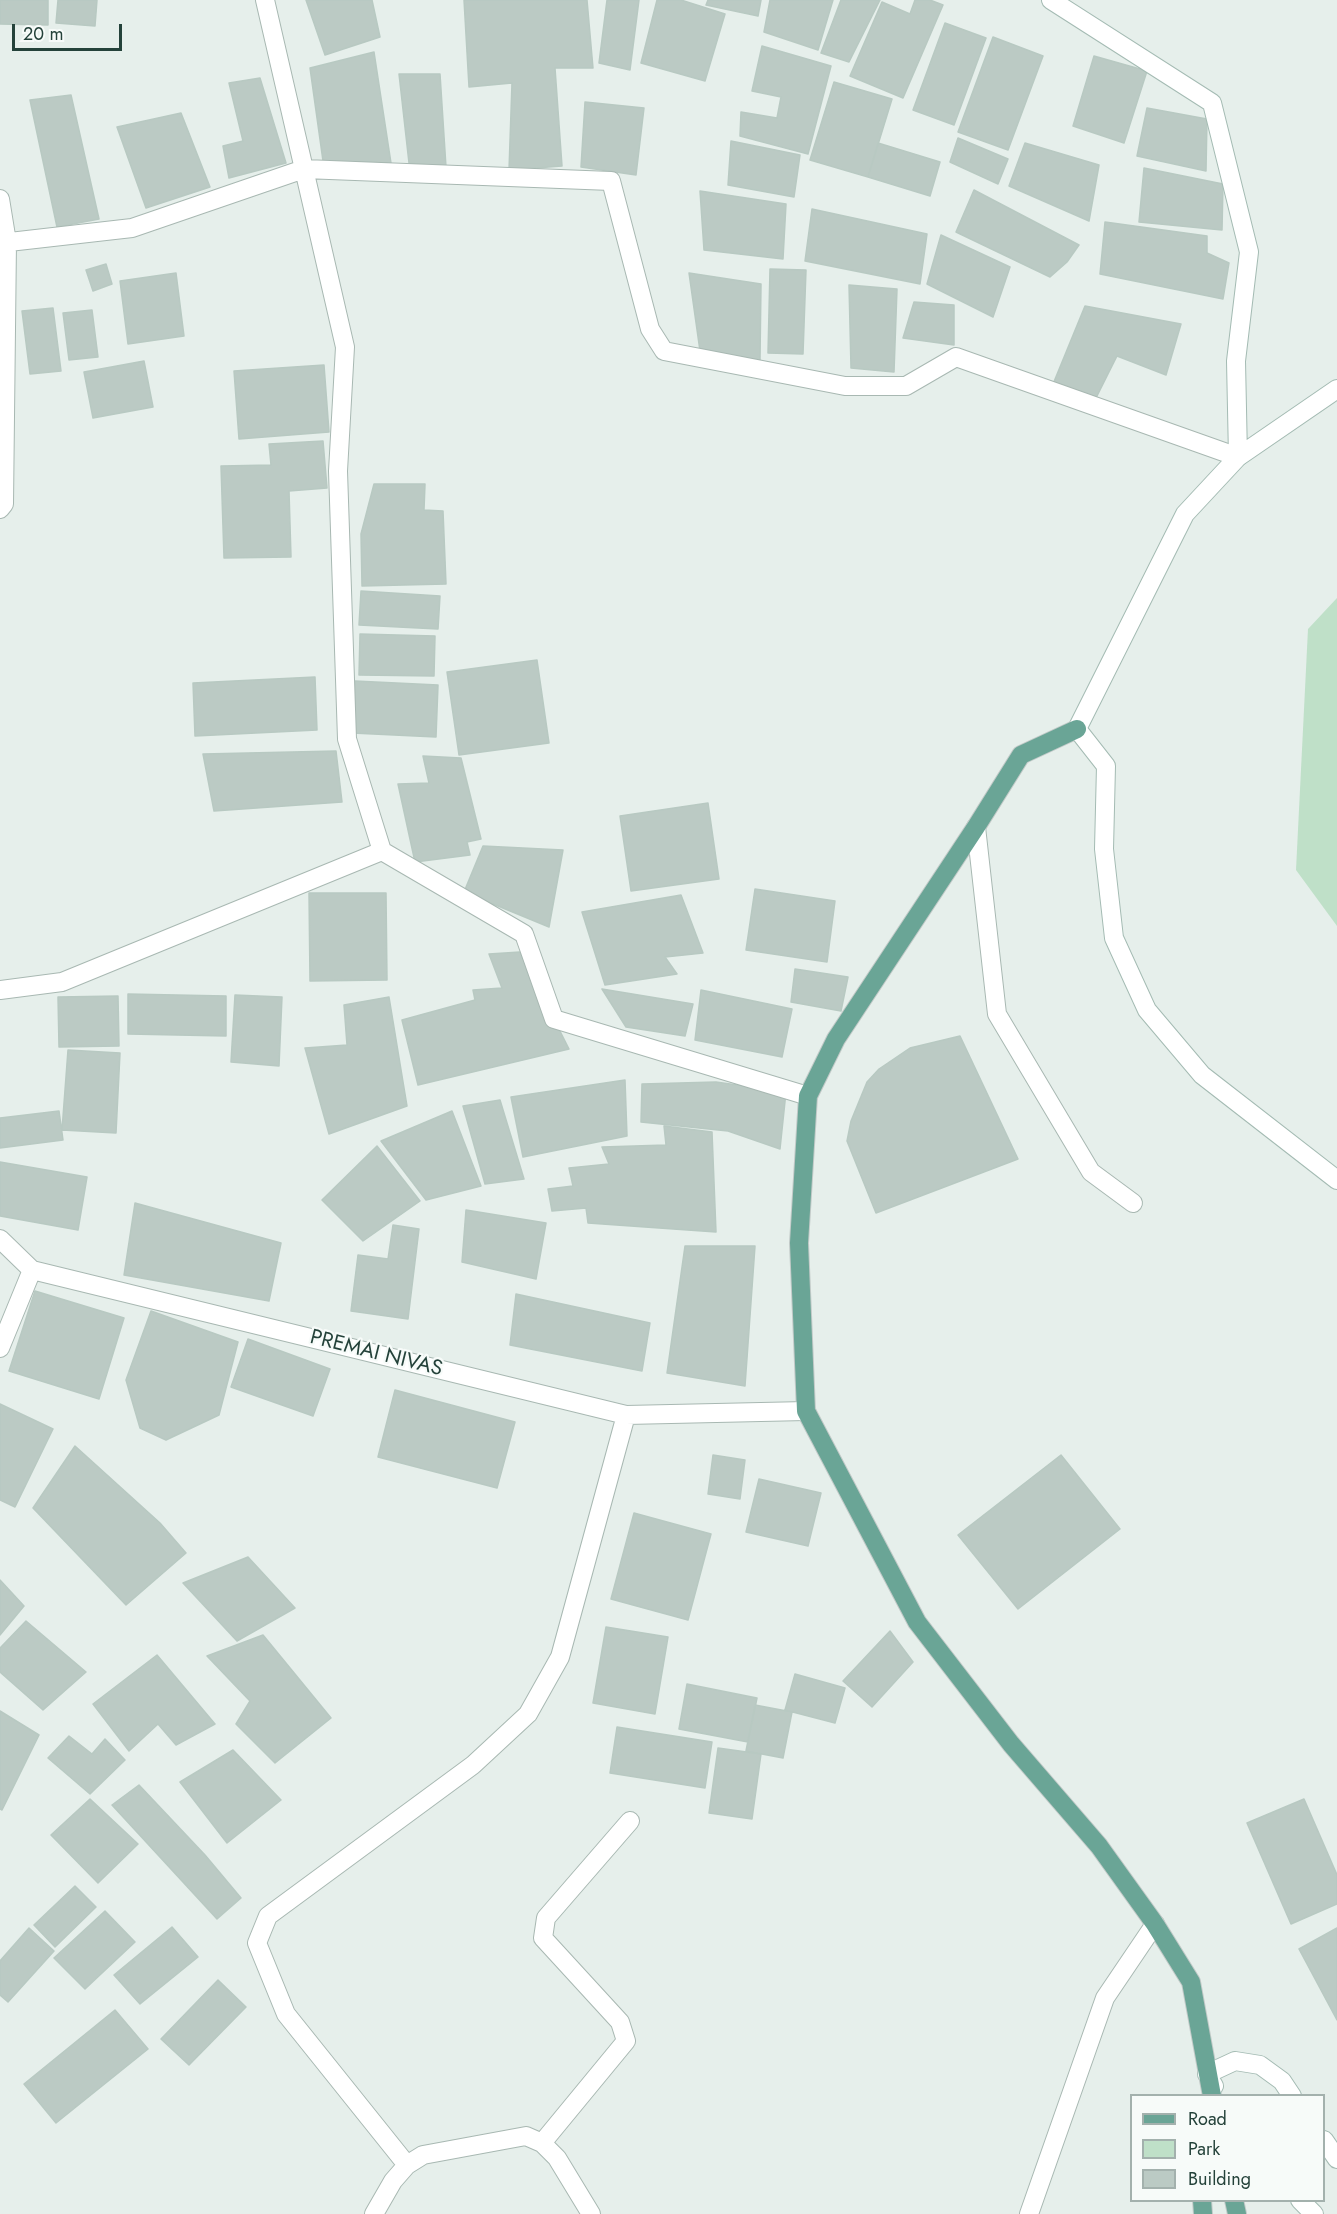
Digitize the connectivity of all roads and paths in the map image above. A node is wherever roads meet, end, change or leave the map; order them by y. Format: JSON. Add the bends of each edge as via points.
{"nodes":[{"id":1,"x":265,"y":0,"type":"edge"},
{"id":2,"x":1056,"y":1,"type":"edge"},
{"id":3,"x":304,"y":169,"type":"junction"},
{"id":4,"x":0,"y":199,"type":"edge"},
{"id":5,"x":4,"y":242,"type":"edge"},
{"id":6,"x":1337,"y":389,"type":"edge"},
{"id":7,"x":1238,"y":457,"type":"junction"},
{"id":8,"x":0,"y":509,"type":"edge"},
{"id":9,"x":1077,"y":729,"type":"junction"},
{"id":10,"x":976,"y":827,"type":"junction"},
{"id":11,"x":382,"y":851,"type":"junction"},
{"id":12,"x":0,"y":990,"type":"edge"},
{"id":13,"x":808,"y":1096,"type":"junction"},
{"id":14,"x":1337,"y":1179,"type":"edge"},
{"id":15,"x":1132,"y":1203,"type":"dead end"},
{"id":16,"x":0,"y":1239,"type":"edge"},
{"id":17,"x":32,"y":1270,"type":"junction"},
{"id":18,"x":0,"y":1348,"type":"edge"},
{"id":19,"x":806,"y":1411,"type":"junction"},
{"id":20,"x":626,"y":1415,"type":"junction"},
{"id":21,"x":630,"y":1821,"type":"dead end"},
{"id":22,"x":1155,"y":1924,"type":"junction"},
{"id":23,"x":1207,"y":2074,"type":"junction"},
{"id":24,"x":1201,"y":2094,"type":"edge"},
{"id":25,"x":1212,"y":2094,"type":"edge"},
{"id":26,"x":1218,"y":2094,"type":"edge"},
{"id":27,"x":1291,"y":2094,"type":"edge"},
{"id":28,"x":542,"y":2143,"type":"junction"},
{"id":29,"x":1325,"y":2143,"type":"edge"},
{"id":30,"x":1337,"y":2159,"type":"edge"},
{"id":31,"x":407,"y":2164,"type":"junction"},
{"id":32,"x":1302,"y":2202,"type":"edge"},
{"id":33,"x":374,"y":2214,"type":"edge"},
{"id":34,"x":591,"y":2214,"type":"edge"},
{"id":35,"x":1029,"y":2214,"type":"edge"},
{"id":36,"x":1314,"y":2214,"type":"edge"}],
"edges":[{"from":1,"to":3,"type":"street"},
{"from":2,"to":7,"type":"street","via":[[1212,103],[1249,252],[1236,361]]},
{"from":3,"to":5,"type":"street","via":[[132,228]]},
{"from":3,"to":7,"type":"street","via":[[610,181],[650,329],[664,351],[845,386],[906,386],[956,357]]},
{"from":3,"to":11,"type":"street","via":[[345,347],[338,471],[347,739]]},
{"from":4,"to":5,"type":"street"},
{"from":5,"to":8,"type":"street","via":[[4,504]]},
{"from":6,"to":7,"type":"street"},
{"from":7,"to":9,"type":"street","via":[[1185,514]]},
{"from":9,"to":10,"type":"main road","via":[[1021,755]]},
{"from":9,"to":14,"type":"street","via":[[1106,766],[1104,849],[1114,938],[1147,1010],[1202,1075]]},
{"from":10,"to":13,"type":"main road","via":[[836,1039]]},
{"from":10,"to":15,"type":"street","via":[[997,1014],[1091,1172]]},
{"from":11,"to":12,"type":"street","via":[[62,982]]},
{"from":11,"to":13,"type":"street","via":[[524,934],[554,1019]]},
{"from":13,"to":19,"type":"main road","via":[[799,1243]]},
{"from":16,"to":17,"type":"street"},
{"from":17,"to":18,"type":"street"},
{"from":17,"to":20,"type":"street","name":"PREMAI NIVAS"},
{"from":19,"to":20,"type":"street","name":"PREMAI NIVAS"},
{"from":19,"to":22,"type":"main road","via":[[917,1622],[1011,1744],[1099,1846]]},
{"from":20,"to":31,"type":"street","via":[[560,1658],[528,1714],[473,1765],[268,1916],[257,1943],[286,2014]]},
{"from":21,"to":28,"type":"street","via":[[546,1918],[543,1938],[620,2022],[626,2041]]},
{"from":22,"to":23,"type":"main road","via":[[1191,1982]]},
{"from":22,"to":35,"type":"street","via":[[1105,1998]]},
{"from":23,"to":24,"type":"main road"},
{"from":23,"to":25,"type":"main road"},
{"from":23,"to":26,"type":"street"},
{"from":23,"to":27,"type":"street","via":[[1235,2061],[1260,2065],[1282,2081]]},
{"from":28,"to":31,"type":"street","via":[[526,2136],[423,2155]]},
{"from":28,"to":34,"type":"street","via":[[557,2158]]},
{"from":29,"to":30,"type":"street"},
{"from":31,"to":33,"type":"street"},
{"from":32,"to":36,"type":"street"}]}
